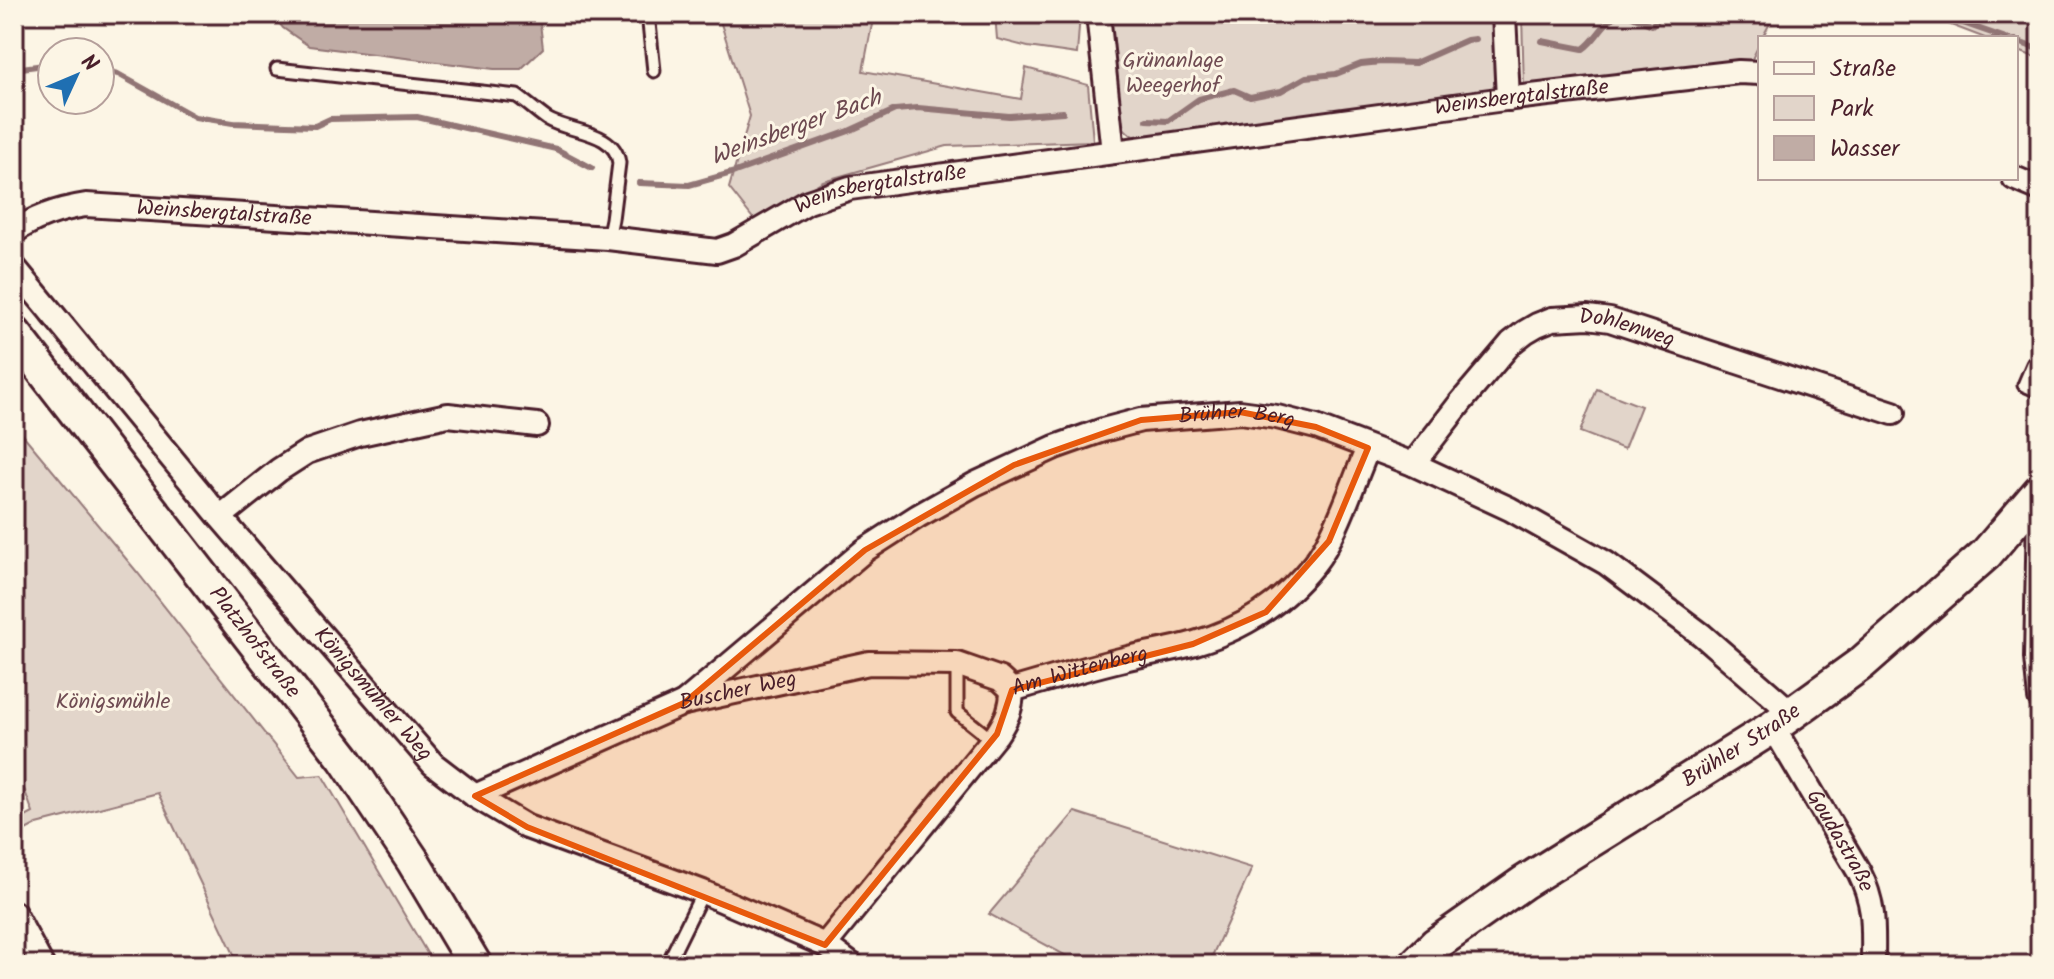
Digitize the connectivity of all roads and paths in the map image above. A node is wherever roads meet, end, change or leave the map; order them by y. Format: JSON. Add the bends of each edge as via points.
{"nodes":[{"id":1,"x":648,"y":14,"type":"edge"},
{"id":2,"x":1098,"y":14,"type":"edge"},
{"id":3,"x":1504,"y":14,"type":"edge"},
{"id":4,"x":277,"y":69,"type":"dead end"},
{"id":5,"x":654,"y":71,"type":"dead end"},
{"id":6,"x":1758,"y":73,"type":"edge"},
{"id":7,"x":1508,"y":99,"type":"junction"},
{"id":8,"x":1113,"y":152,"type":"junction"},
{"id":9,"x":2018,"y":180,"type":"edge"},
{"id":10,"x":2040,"y":189,"type":"edge"},
{"id":11,"x":14,"y":232,"type":"edge"},
{"id":12,"x":608,"y":238,"type":"junction"},
{"id":13,"x":14,"y":267,"type":"edge"},
{"id":14,"x":14,"y":333,"type":"edge"},
{"id":15,"x":2033,"y":364,"type":"dead end"},
{"id":16,"x":2040,"y":392,"type":"edge"},
{"id":17,"x":1893,"y":413,"type":"dead end"},
{"id":18,"x":537,"y":425,"type":"dead end"},
{"id":19,"x":1368,"y":448,"type":"junction"},
{"id":20,"x":1413,"y":464,"type":"junction"},
{"id":21,"x":2037,"y":494,"type":"edge"},
{"id":22,"x":220,"y":517,"type":"junction"},
{"id":23,"x":957,"y":664,"type":"junction"},
{"id":24,"x":1012,"y":690,"type":"junction"},
{"id":25,"x":2040,"y":698,"type":"edge"},
{"id":26,"x":684,"y":703,"type":"junction"},
{"id":27,"x":1783,"y":721,"type":"junction"},
{"id":28,"x":992,"y":740,"type":"junction"},
{"id":29,"x":475,"y":796,"type":"junction"},
{"id":30,"x":703,"y":892,"type":"junction"},
{"id":31,"x":14,"y":913,"type":"edge"},
{"id":32,"x":825,"y":945,"type":"junction"},
{"id":33,"x":42,"y":965,"type":"edge"},
{"id":34,"x":475,"y":965,"type":"edge"},
{"id":35,"x":667,"y":965,"type":"edge"},
{"id":36,"x":852,"y":965,"type":"edge"},
{"id":37,"x":1415,"y":965,"type":"edge"},
{"id":38,"x":1873,"y":965,"type":"edge"}],
"edges":[{"from":1,"to":5,"type":"lane"},
{"from":2,"to":8,"type":"street"},
{"from":3,"to":7,"type":"street"},
{"from":4,"to":12,"type":"lane","via":[[517,96],[548,120],[606,141],[619,163]]},
{"from":6,"to":7,"type":"street","name":"Weinsbergtalstraße"},
{"from":7,"to":8,"type":"street","name":"Weinsbergtalstraße"},
{"from":8,"to":12,"type":"street","name":"Weinsbergtalstraße","via":[[850,188],[808,202],[717,251]]},
{"from":9,"to":10,"type":"street"},
{"from":11,"to":12,"type":"street","name":"Weinsbergtalstraße","via":[[52,212],[86,205]]},
{"from":13,"to":22,"type":"street","name":"Königsmühler Weg"},
{"from":14,"to":34,"type":"main road","name":"Platzhofstraße","via":[[344,758]]},
{"from":15,"to":16,"type":"lane","via":[[2024,385]]},
{"from":17,"to":20,"type":"street","name":"Dohlenweg","via":[[1610,320],[1568,317],[1537,325],[1511,343]]},
{"from":18,"to":22,"type":"street","via":[[448,415],[360,434],[307,452]]},
{"from":19,"to":20,"type":"street","name":"Brühler Berg"},
{"from":19,"to":24,"type":"street","name":"Am Wittenberg","via":[[1329,541],[1266,612],[1193,644]]},
{"from":19,"to":26,"type":"street","name":"Brühler Berg","via":[[1316,427],[1240,412],[1141,420],[1055,447],[975,484],[865,550]]},
{"from":20,"to":27,"type":"street","name":"Brühler Berg","via":[[1510,509],[1606,563],[1702,635]]},
{"from":21,"to":25,"type":"street"},
{"from":21,"to":27,"type":"main road","name":"Brühler Straße","via":[[1986,554],[1880,649]]},
{"from":22,"to":29,"type":"street","name":"Königsmühler Weg","via":[[433,764]]},
{"from":23,"to":24,"type":"street","name":"Buscher Weg","via":[[1000,679]]},
{"from":23,"to":26,"type":"street","name":"Buscher Weg","via":[[869,663]]},
{"from":23,"to":28,"type":"lane","via":[[957,712]]},
{"from":24,"to":28,"type":"street","name":"Am Wittenberg","via":[[1007,719]]},
{"from":26,"to":29,"type":"street","name":"Buscher Weg"},
{"from":27,"to":37,"type":"main road","name":"Brühler Straße","via":[[1523,883],[1436,944]]},
{"from":27,"to":38,"type":"street","name":"Goudastraße","via":[[1869,893]]},
{"from":28,"to":32,"type":"street","name":"Am Wittenberg"},
{"from":29,"to":30,"type":"street","name":"Königsmühler Weg","via":[[527,827]]},
{"from":30,"to":32,"type":"street","name":"Königsmühler Weg"},
{"from":30,"to":35,"type":"lane"},
{"from":31,"to":33,"type":"street"},
{"from":32,"to":36,"type":"street","name":"Königsmühler Weg"}]}
